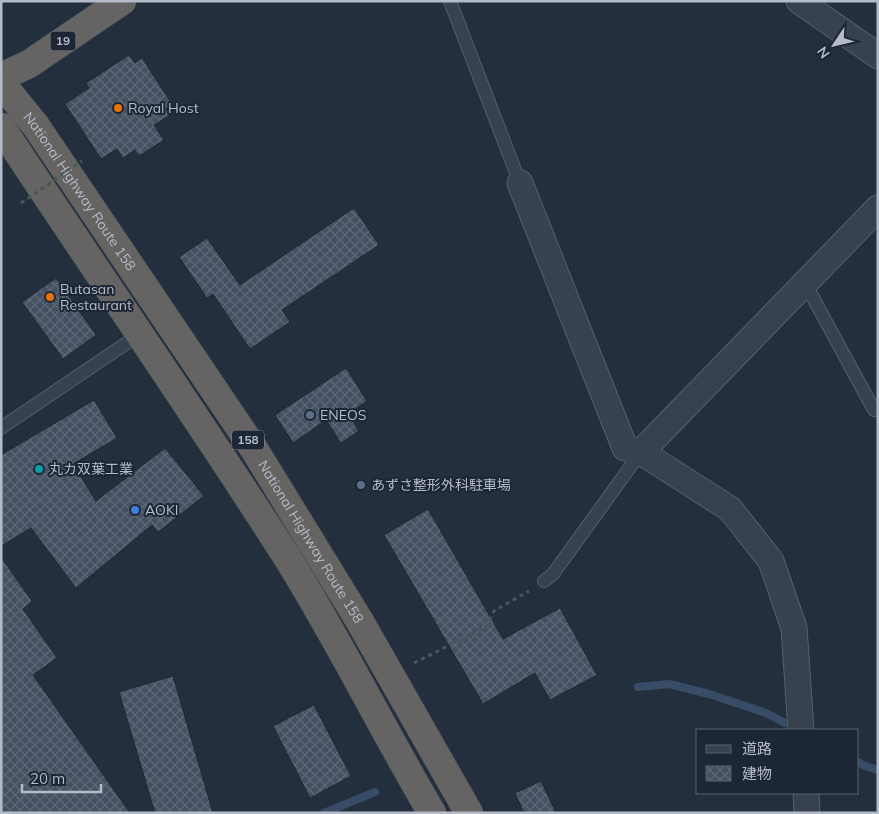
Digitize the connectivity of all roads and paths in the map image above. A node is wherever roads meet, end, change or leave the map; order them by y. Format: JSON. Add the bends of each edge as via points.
{"nodes":[{"id":1,"x":122,"y":1,"type":"edge"},
{"id":2,"x":450,"y":1,"type":"edge"},
{"id":3,"x":799,"y":1,"type":"edge"},
{"id":4,"x":878,"y":56,"type":"edge"},
{"id":5,"x":1,"y":77,"type":"edge"},
{"id":6,"x":1,"y":83,"type":"edge"},
{"id":7,"x":1,"y":127,"type":"edge"},
{"id":8,"x":82,"y":161,"type":"dead end"},
{"id":9,"x":520,"y":183,"type":"joint"},
{"id":10,"x":21,"y":203,"type":"dead end"},
{"id":11,"x":878,"y":208,"type":"edge"},
{"id":12,"x":805,"y":283,"type":"junction"},
{"id":13,"x":140,"y":334,"type":"junction"},
{"id":14,"x":874,"y":410,"type":"dead end"},
{"id":15,"x":1,"y":428,"type":"edge"},
{"id":16,"x":641,"y":452,"type":"junction"},
{"id":17,"x":544,"y":581,"type":"joint"},
{"id":18,"x":411,"y":664,"type":"dead end"},
{"id":19,"x":801,"y":729,"type":"edge"},
{"id":20,"x":806,"y":794,"type":"edge"},
{"id":21,"x":432,"y":813,"type":"edge"},
{"id":22,"x":469,"y":813,"type":"edge"},
{"id":23,"x":807,"y":813,"type":"edge"}],
"edges":[{"from":1,"to":5,"type":"highway","number":"19","via":[[29,64]]},
{"from":2,"to":9,"type":"lane"},
{"from":3,"to":4,"type":"street"},
{"from":6,"to":22,"type":"highway","name":"National Highway Route 158","number":"158","via":[[36,126],[254,449],[359,620]]},
{"from":7,"to":13,"type":"highway","name":"National Highway Route 158","number":"158"},
{"from":8,"to":10,"type":"path","bridge":true},
{"from":9,"to":16,"type":"street","via":[[625,448]]},
{"from":11,"to":12,"type":"street"},
{"from":12,"to":14,"type":"lane"},
{"from":12,"to":16,"type":"street"},
{"from":13,"to":15,"type":"lane"},
{"from":13,"to":21,"type":"highway","name":"National Highway Route 158","number":"158","via":[[286,555],[332,631]]},
{"from":16,"to":17,"type":"lane","via":[[553,574]]},
{"from":16,"to":19,"type":"street","via":[[730,509],[771,561],[794,628]]},
{"from":17,"to":18,"type":"path","via":[[494,611],[486,628]]},
{"from":20,"to":23,"type":"street"}]}
